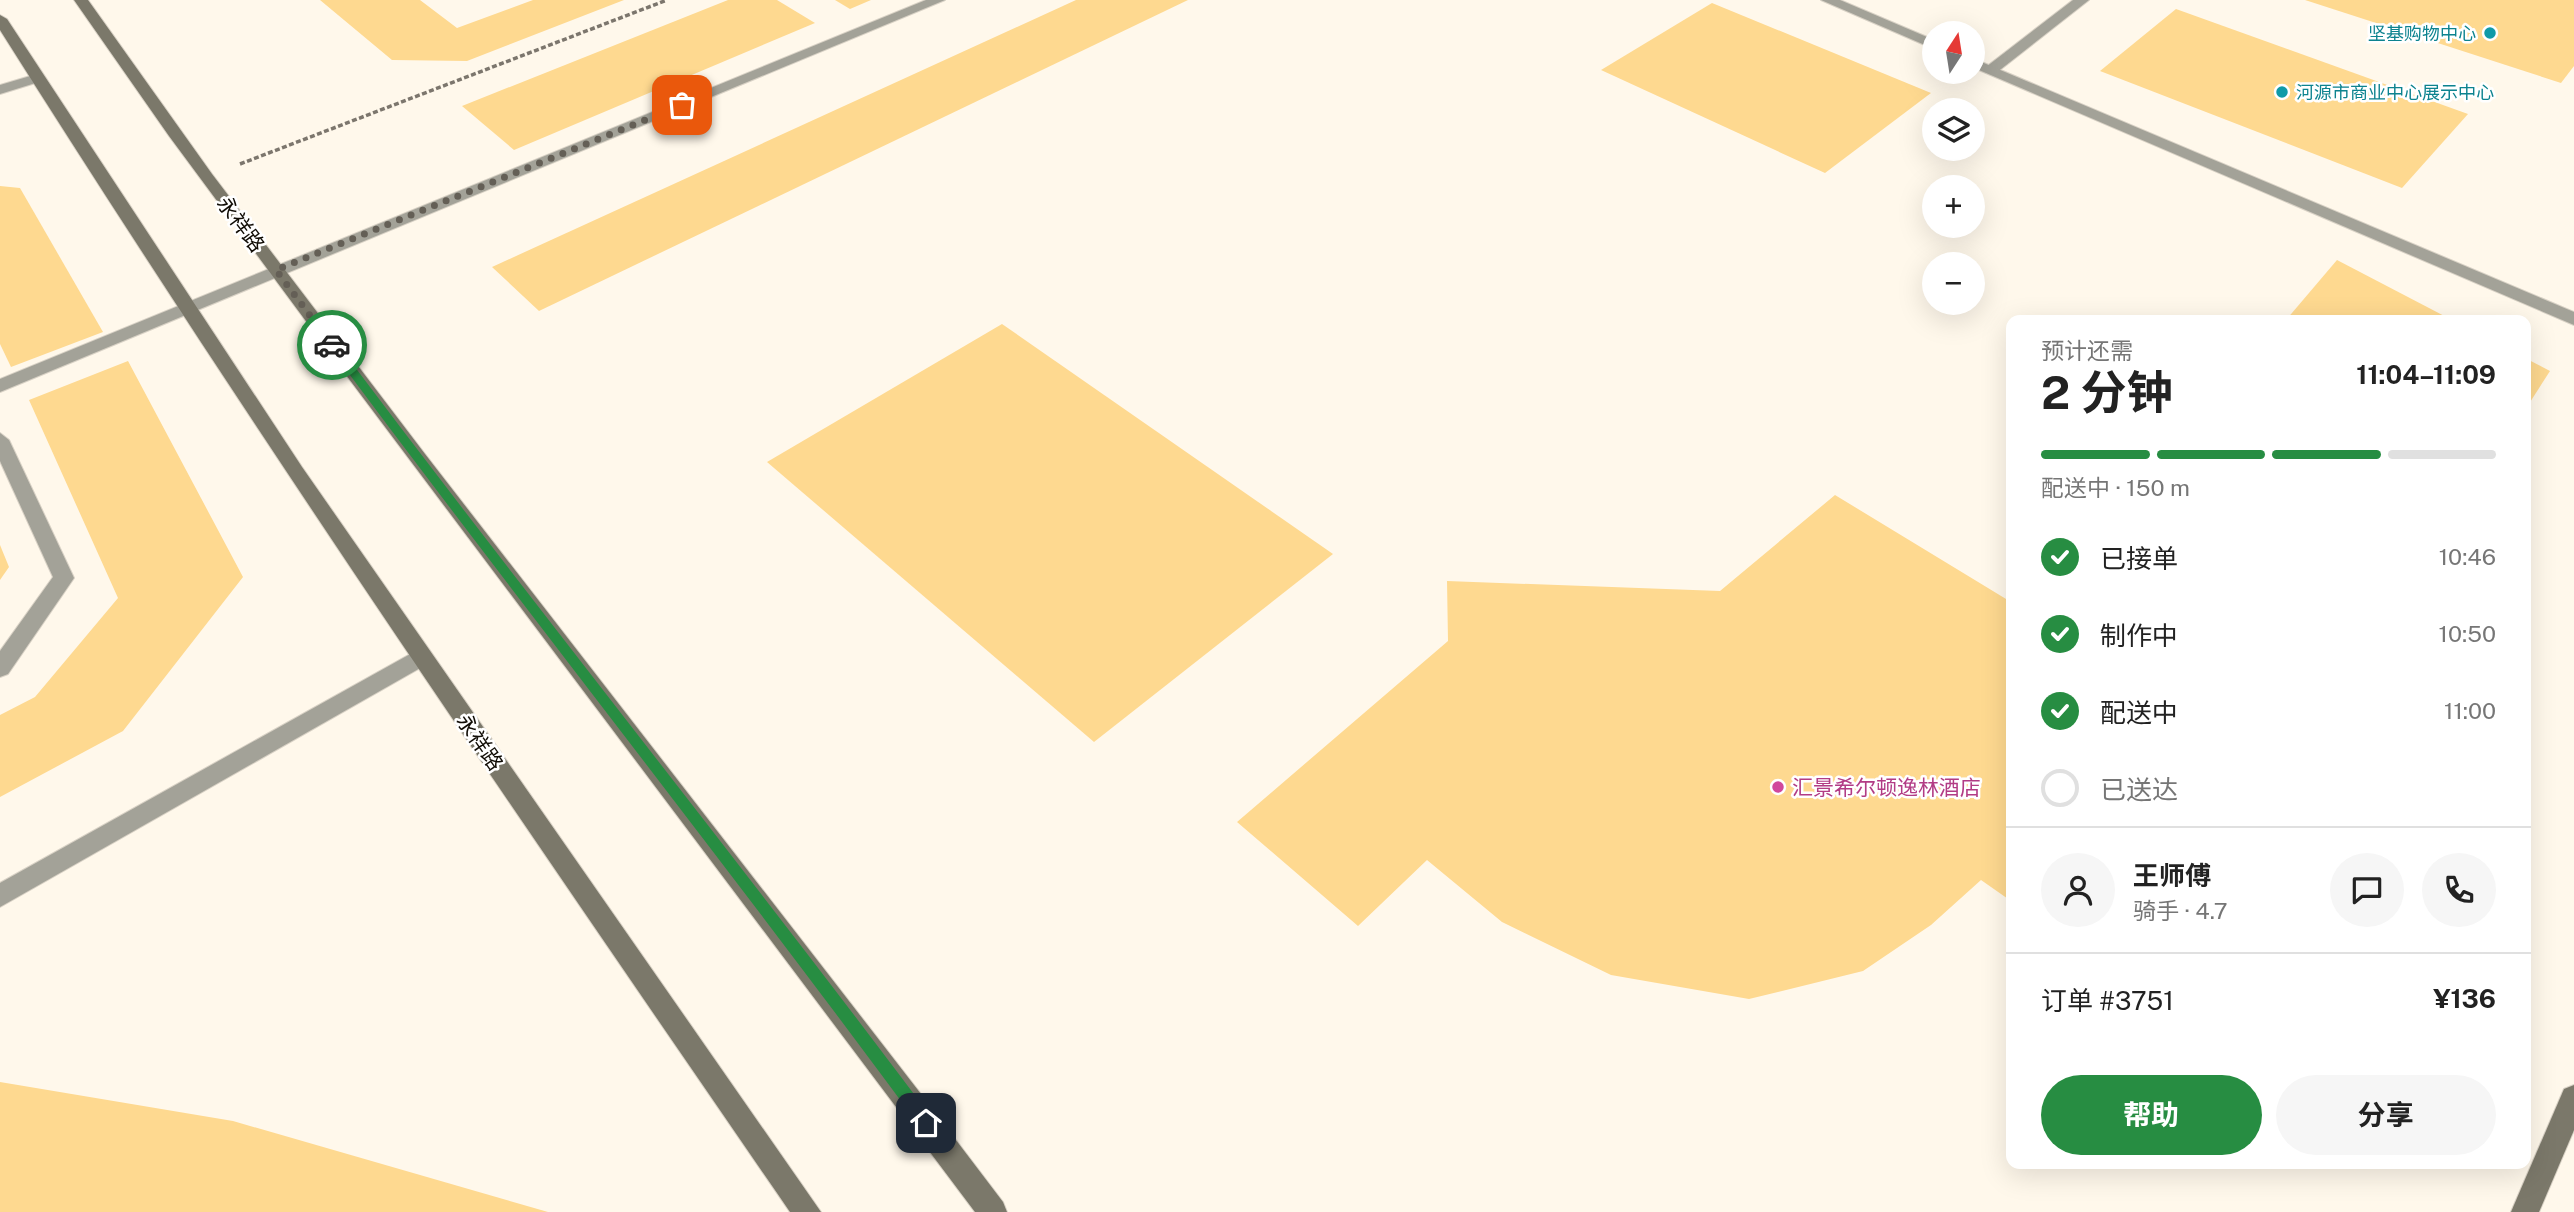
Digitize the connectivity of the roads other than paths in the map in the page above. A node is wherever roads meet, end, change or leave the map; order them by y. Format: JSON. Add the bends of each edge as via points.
{"nodes":[{"id":1,"x":80,"y":0,"type":"edge"},
{"id":2,"x":938,"y":0,"type":"edge"},
{"id":3,"x":1828,"y":0,"type":"edge"},
{"id":4,"x":2082,"y":0,"type":"edge"},
{"id":5,"x":0,"y":19,"type":"edge"},
{"id":6,"x":1922,"y":40,"type":"edge"},
{"id":7,"x":1985,"y":67,"type":"edge"},
{"id":8,"x":1991,"y":70,"type":"junction"},
{"id":9,"x":37,"y":78,"type":"junction"},
{"id":10,"x":0,"y":90,"type":"edge"},
{"id":11,"x":276,"y":270,"type":"junction"},
{"id":12,"x":2574,"y":319,"type":"edge"},
{"id":13,"x":0,"y":386,"type":"edge"},
{"id":14,"x":0,"y":440,"type":"edge"},
{"id":15,"x":421,"y":657,"type":"junction"},
{"id":16,"x":0,"y":668,"type":"edge"},
{"id":17,"x":0,"y":896,"type":"edge"},
{"id":18,"x":2574,"y":1098,"type":"edge"},
{"id":19,"x":807,"y":1212,"type":"edge"},
{"id":20,"x":993,"y":1212,"type":"edge"},
{"id":21,"x":2525,"y":1212,"type":"edge"}],
"edges":[{"from":1,"to":11,"type":"street","name":"永祥路"},
{"from":2,"to":11,"type":"street"},
{"from":3,"to":6,"type":"street"},
{"from":4,"to":8,"type":"street"},
{"from":5,"to":9,"type":"street","name":"永祥路"},
{"from":7,"to":8,"type":"street"},
{"from":8,"to":12,"type":"street"},
{"from":9,"to":10,"type":"street"},
{"from":9,"to":15,"type":"street","name":"永祥路"},
{"from":11,"to":13,"type":"street"},
{"from":11,"to":20,"type":"street","name":"永祥路"},
{"from":14,"to":16,"type":"street","via":[[64,578]]},
{"from":15,"to":17,"type":"street"},
{"from":15,"to":19,"type":"street","name":"永祥路"},
{"from":18,"to":21,"type":"street"}]}
